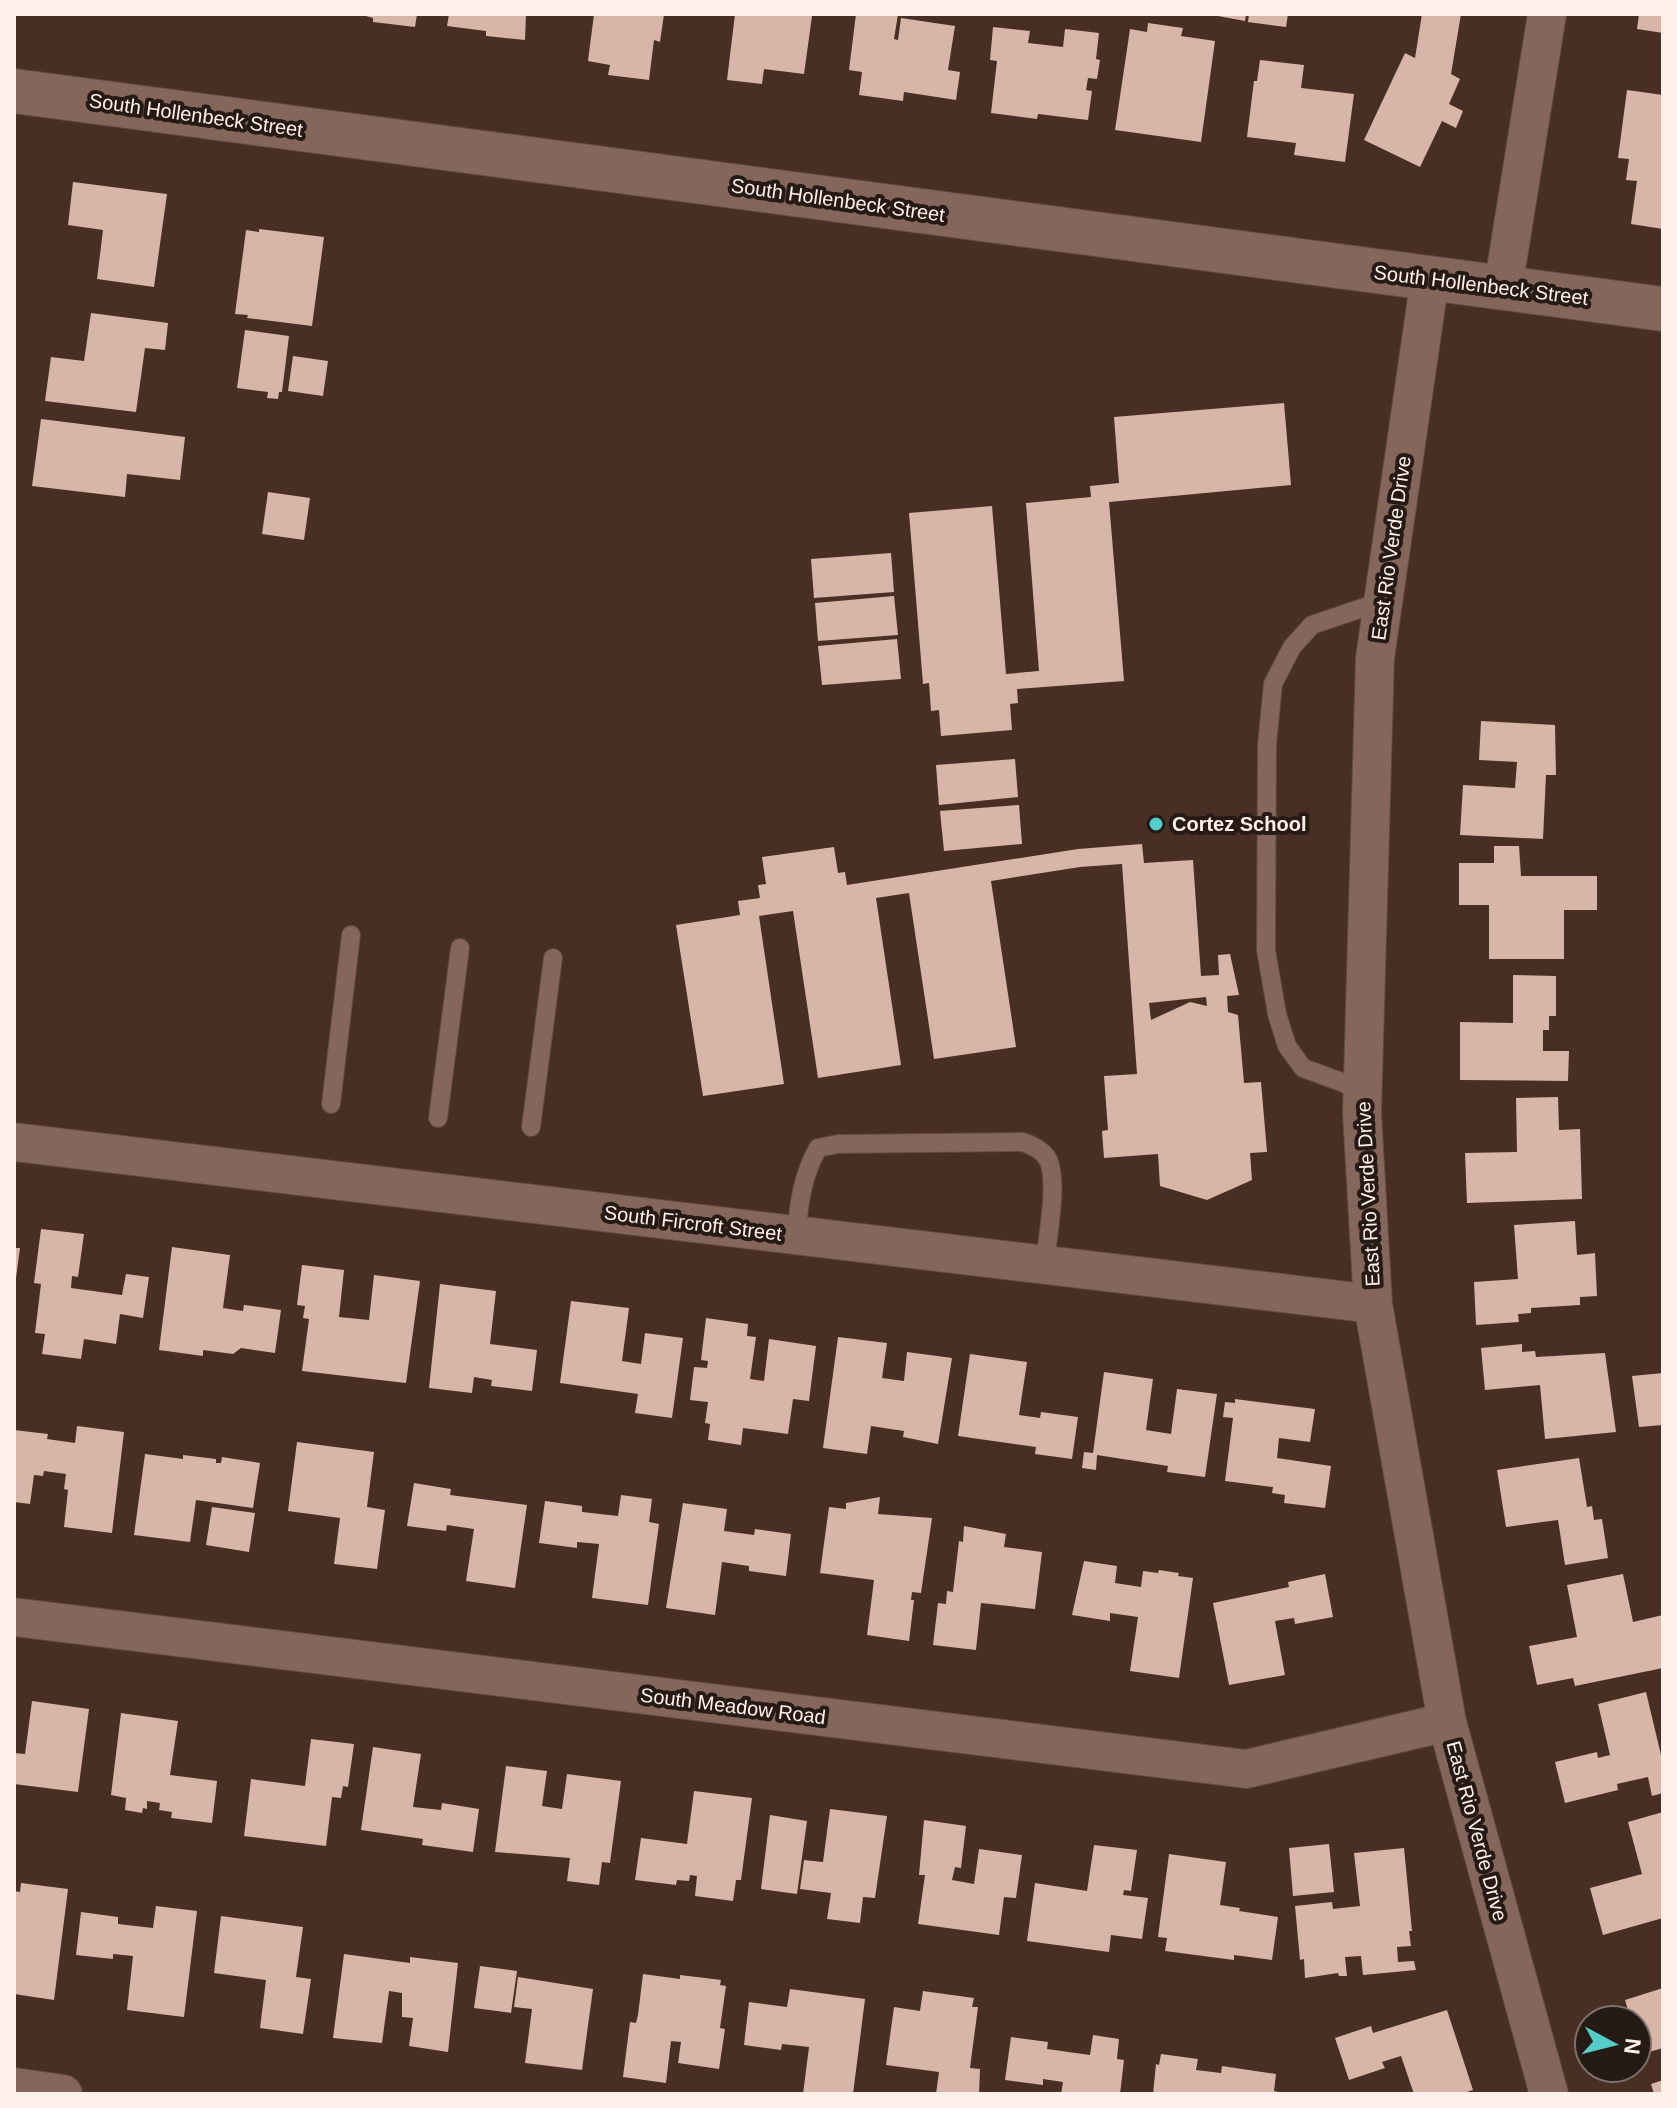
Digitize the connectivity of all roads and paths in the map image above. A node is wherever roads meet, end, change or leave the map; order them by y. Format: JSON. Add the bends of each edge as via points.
{"nodes":[{"id":1,"x":1547,"y":14,"type":"edge"},
{"id":2,"x":14,"y":91,"type":"edge"},
{"id":3,"x":1430,"y":278,"type":"junction"},
{"id":4,"x":1503,"y":288,"type":"junction"},
{"id":5,"x":1663,"y":309,"type":"edge"},
{"id":6,"x":1383,"y":601,"type":"junction"},
{"id":7,"x":351,"y":935,"type":"dead end"},
{"id":8,"x":460,"y":948,"type":"dead end"},
{"id":9,"x":553,"y":958,"type":"dead end"},
{"id":10,"x":1363,"y":1090,"type":"junction"},
{"id":11,"x":331,"y":1104,"type":"dead end"},
{"id":12,"x":438,"y":1118,"type":"dead end"},
{"id":13,"x":531,"y":1127,"type":"dead end"},
{"id":14,"x":14,"y":1142,"type":"edge"},
{"id":15,"x":796,"y":1235,"type":"junction"},
{"id":16,"x":1045,"y":1265,"type":"junction"},
{"id":17,"x":1373,"y":1304,"type":"junction"},
{"id":18,"x":14,"y":1617,"type":"edge"},
{"id":19,"x":1447,"y":1722,"type":"junction"},
{"id":20,"x":14,"y":2087,"type":"edge"},
{"id":21,"x":63,"y":2094,"type":"edge"},
{"id":22,"x":1549,"y":2094,"type":"edge"}],
"edges":[{"from":1,"to":4,"type":"street"},
{"from":2,"to":3,"type":"street","name":"South Hollenbeck Street"},
{"from":3,"to":4,"type":"street","name":"South Hollenbeck Street"},
{"from":3,"to":6,"type":"street","name":"East Rio Verde Drive"},
{"from":4,"to":5,"type":"street","name":"South Hollenbeck Street"},
{"from":6,"to":10,"type":"street","name":"East Rio Verde Drive","via":[[1375,658]]},
{"from":6,"to":10,"type":"lane","via":[[1312,625],[1292,647],[1273,684],[1267,745],[1266,950],[1277,1014],[1287,1046],[1303,1068]]},
{"from":7,"to":11,"type":"lane"},
{"from":8,"to":12,"type":"lane"},
{"from":9,"to":13,"type":"lane"},
{"from":10,"to":17,"type":"street","name":"East Rio Verde Drive"},
{"from":14,"to":15,"type":"street","name":"South Fircroft Street"},
{"from":15,"to":16,"type":"street","name":"South Fircroft Street"},
{"from":15,"to":16,"type":"lane","via":[[801,1188],[818,1148],[1023,1142],[1037,1147],[1050,1162]]},
{"from":16,"to":17,"type":"street","name":"South Fircroft Street"},
{"from":17,"to":19,"type":"street","name":"East Rio Verde Drive"},
{"from":18,"to":19,"type":"street","name":"South Meadow Road","via":[[1246,1769]]},
{"from":19,"to":22,"type":"street","name":"East Rio Verde Drive"},
{"from":20,"to":21,"type":"street"}]}
